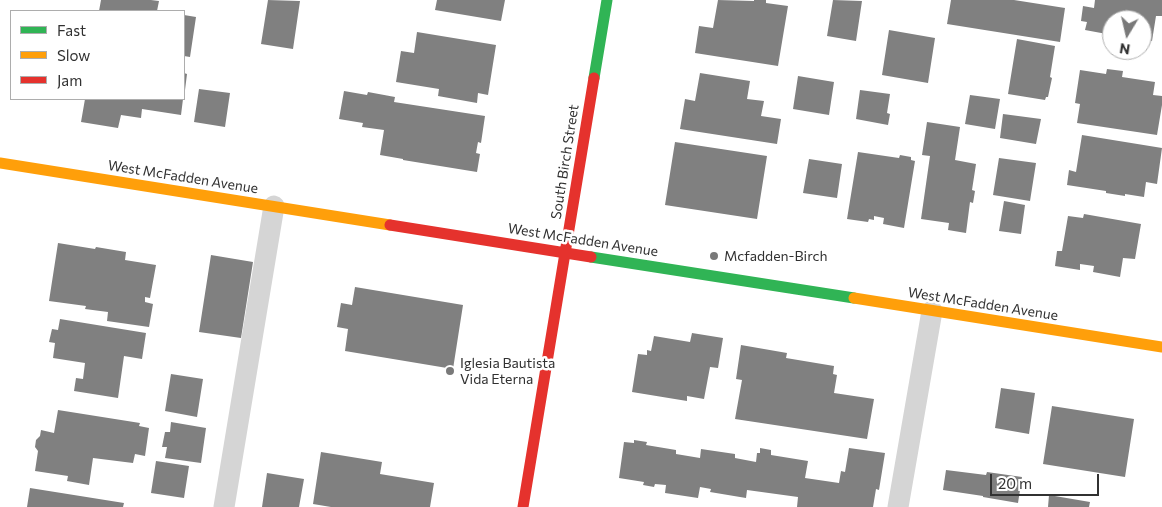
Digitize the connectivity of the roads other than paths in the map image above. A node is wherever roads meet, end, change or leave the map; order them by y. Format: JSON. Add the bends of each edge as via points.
{"nodes":[{"id":1,"x":607,"y":0,"type":"edge"},
{"id":2,"x":0,"y":163,"type":"edge"},
{"id":3,"x":274,"y":206,"type":"junction"},
{"id":4,"x":565,"y":252,"type":"junction"},
{"id":5,"x":932,"y":311,"type":"junction"},
{"id":6,"x":1162,"y":347,"type":"edge"},
{"id":7,"x":224,"y":507,"type":"edge"},
{"id":8,"x":523,"y":507,"type":"edge"},
{"id":9,"x":898,"y":507,"type":"edge"}],
"edges":[{"from":1,"to":4,"type":"street","name":"South Birch Street"},
{"from":2,"to":3,"type":"street","name":"West McFadden Avenue"},
{"from":3,"to":4,"type":"street","name":"West McFadden Avenue"},
{"from":3,"to":7,"type":"lane"},
{"from":4,"to":5,"type":"street","name":"West McFadden Avenue"},
{"from":4,"to":8,"type":"street","name":"South Birch Street"},
{"from":5,"to":6,"type":"street","name":"West McFadden Avenue"},
{"from":5,"to":9,"type":"lane"}]}
